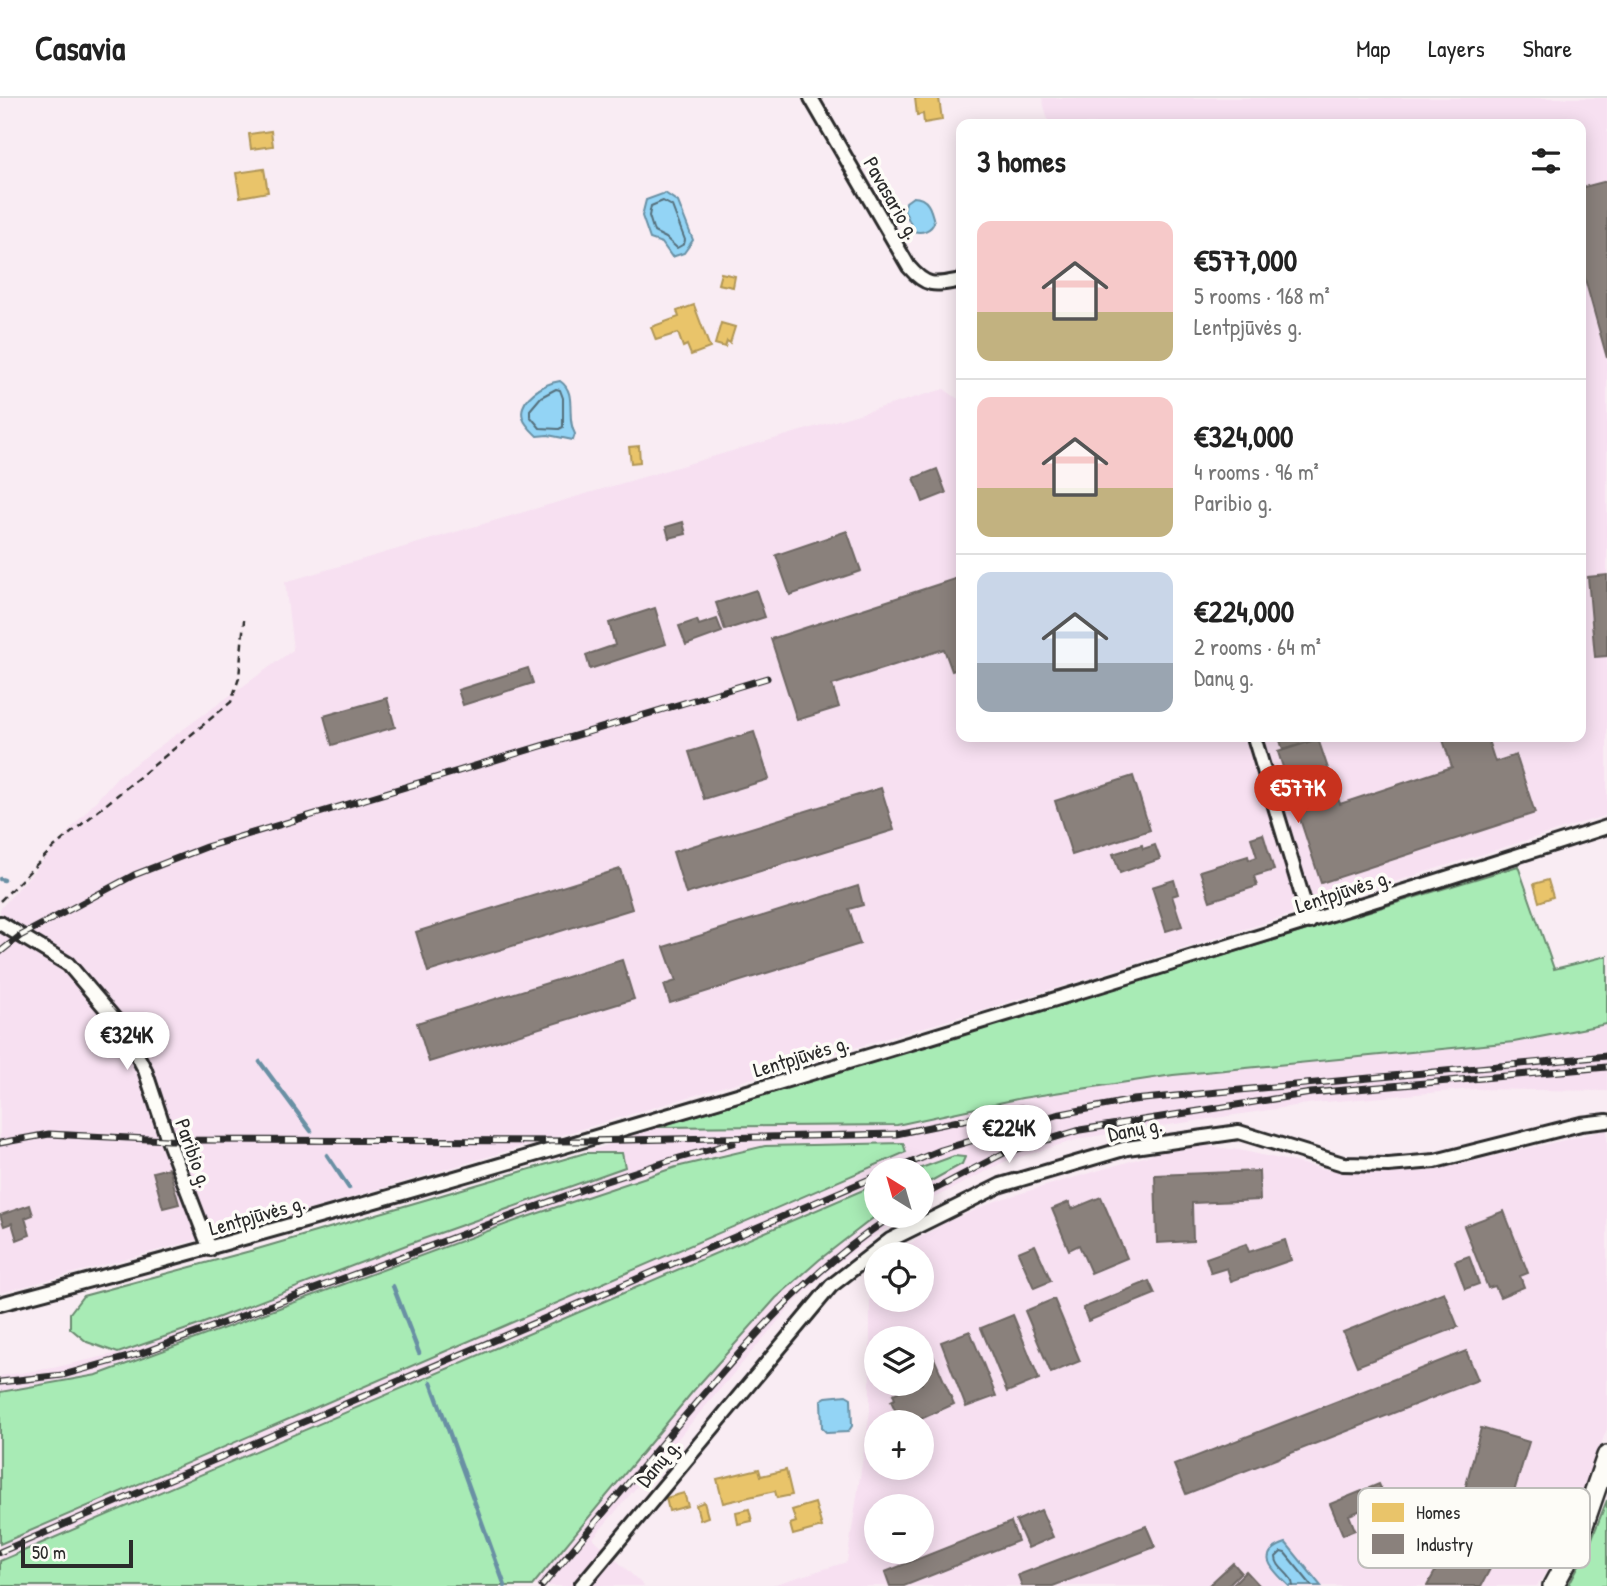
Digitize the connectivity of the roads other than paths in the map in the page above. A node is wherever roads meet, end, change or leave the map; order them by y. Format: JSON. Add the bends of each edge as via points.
{"nodes":[{"id":1,"x":811,"y":98,"type":"edge"},
{"id":2,"x":956,"y":281,"type":"edge"},
{"id":3,"x":1256,"y":742,"type":"edge"},
{"id":4,"x":1607,"y":827,"type":"edge"},
{"id":5,"x":1310,"y":922,"type":"junction"},
{"id":6,"x":0,"y":923,"type":"edge"},
{"id":7,"x":1607,"y":1121,"type":"edge"},
{"id":8,"x":210,"y":1249,"type":"junction"},
{"id":9,"x":0,"y":1304,"type":"edge"},
{"id":10,"x":1607,"y":1456,"type":"edge"},
{"id":11,"x":1590,"y":1505,"type":"edge"},
{"id":12,"x":1563,"y":1568,"type":"edge"},
{"id":13,"x":582,"y":1586,"type":"edge"},
{"id":14,"x":1553,"y":1586,"type":"edge"}],
"edges":[{"from":1,"to":2,"type":"street","name":"Pavasario g.","via":[[909,267],[928,284]]},
{"from":3,"to":5,"type":"street"},
{"from":4,"to":5,"type":"street","name":"Lentpjūvės g."},
{"from":5,"to":8,"type":"street","name":"Lentpjūvės g."},
{"from":6,"to":8,"type":"street","name":"Paribio g.","via":[[68,964],[124,1030],[145,1070]]},
{"from":7,"to":13,"type":"street","name":"Danų g.","via":[[1435,1161],[1388,1165],[1343,1164],[1238,1132],[1127,1148],[1001,1185],[890,1240],[831,1286]]},
{"from":8,"to":9,"type":"street","name":"Lentpjūvės g."},
{"from":10,"to":11,"type":"main road"},
{"from":12,"to":14,"type":"main road"}]}
